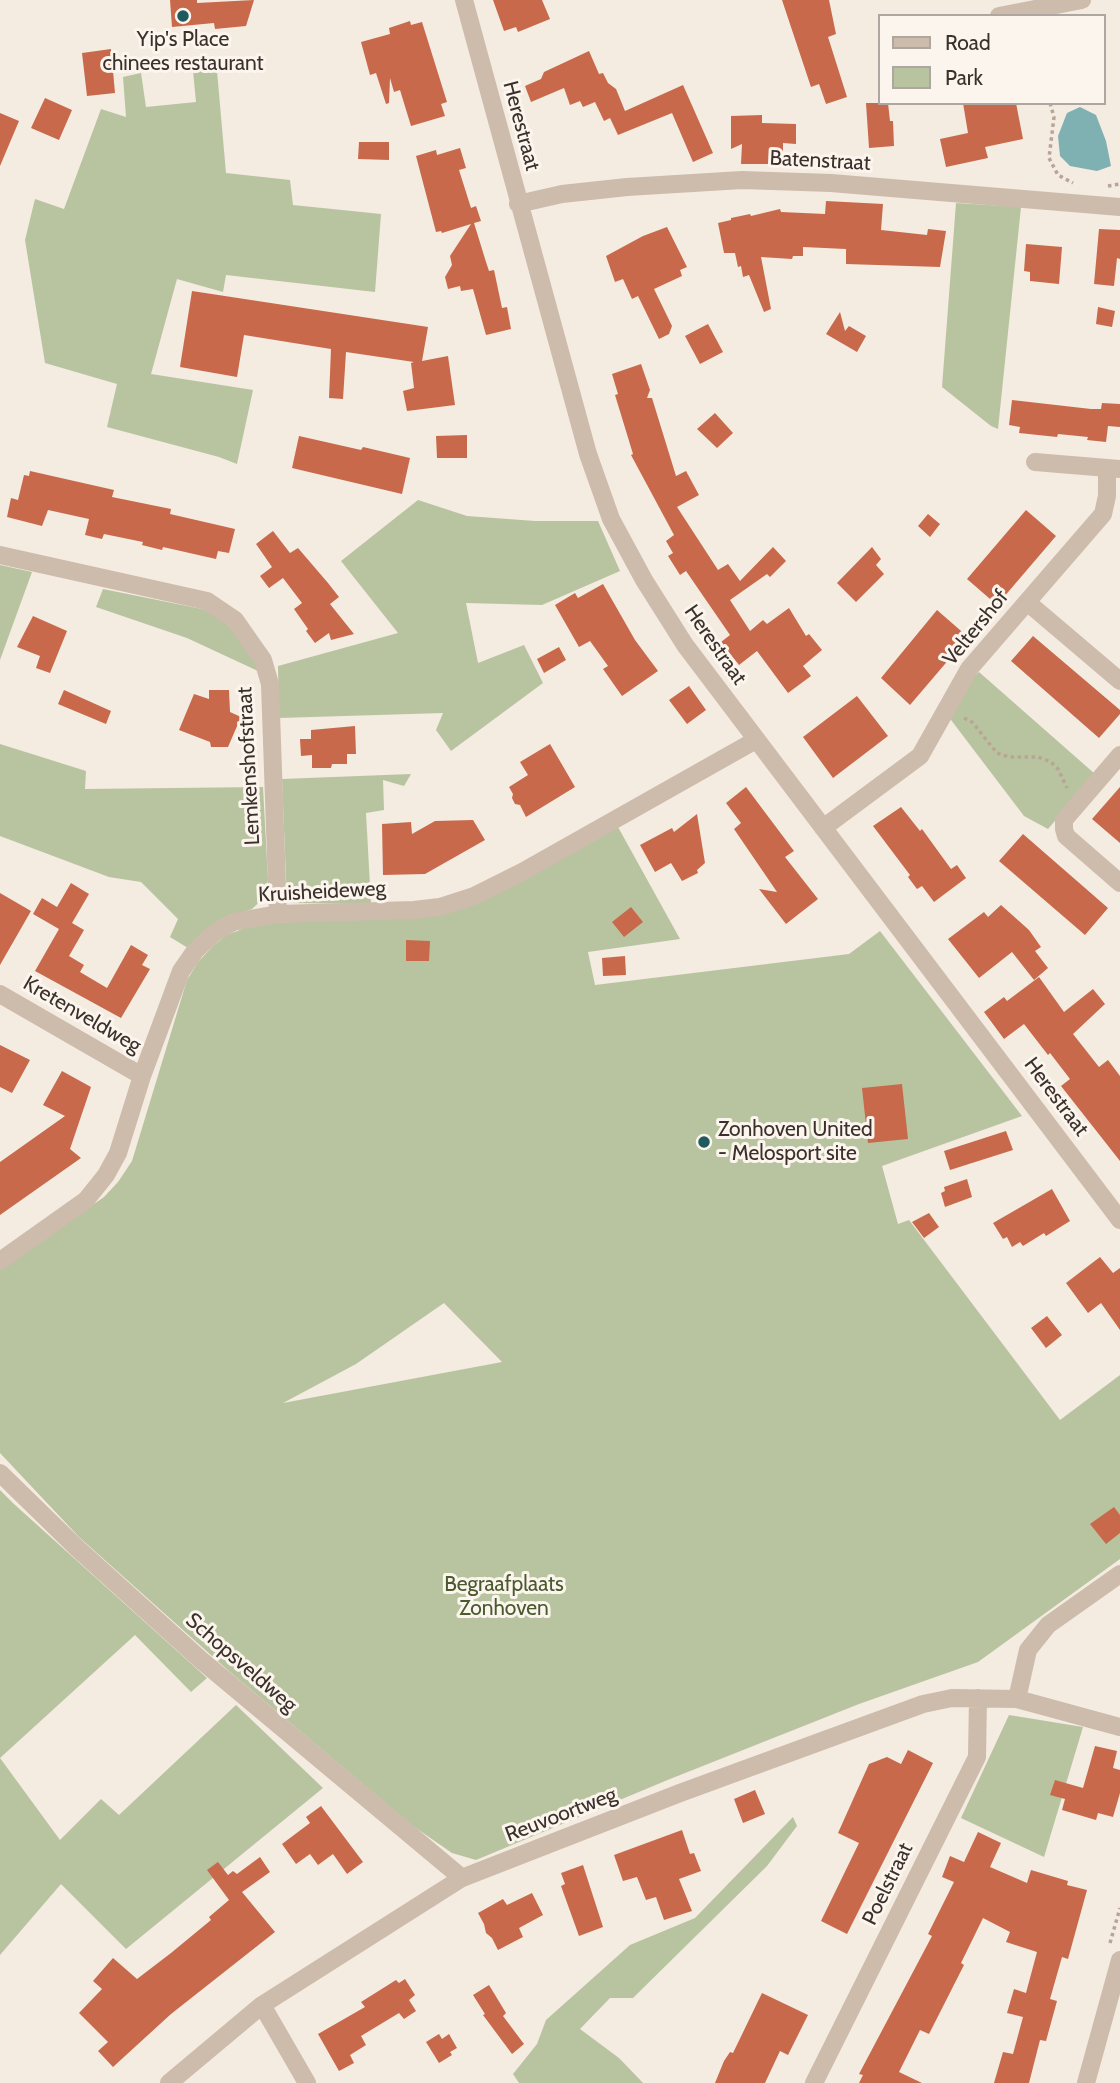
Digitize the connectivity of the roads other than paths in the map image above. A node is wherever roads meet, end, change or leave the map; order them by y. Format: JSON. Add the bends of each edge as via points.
{"nodes":[{"id":1,"x":464,"y":0,"type":"edge"},
{"id":2,"x":1082,"y":0,"type":"edge"},
{"id":3,"x":1009,"y":14,"type":"edge"},
{"id":4,"x":518,"y":204,"type":"junction"},
{"id":5,"x":1120,"y":207,"type":"edge"},
{"id":6,"x":1035,"y":463,"type":"dead end"},
{"id":7,"x":1114,"y":468,"type":"edge"},
{"id":8,"x":0,"y":555,"type":"edge"},
{"id":9,"x":1027,"y":602,"type":"junction"},
{"id":10,"x":1120,"y":681,"type":"edge"},
{"id":11,"x":756,"y":740,"type":"junction"},
{"id":12,"x":1120,"y":755,"type":"edge"},
{"id":13,"x":823,"y":828,"type":"junction"},
{"id":14,"x":1120,"y":883,"type":"edge"},
{"id":15,"x":278,"y":914,"type":"junction"},
{"id":16,"x":0,"y":994,"type":"edge"},
{"id":17,"x":142,"y":1076,"type":"junction"},
{"id":18,"x":1120,"y":1220,"type":"edge"},
{"id":19,"x":0,"y":1261,"type":"edge"},
{"id":20,"x":0,"y":1473,"type":"edge"},
{"id":21,"x":1119,"y":1574,"type":"edge"},
{"id":22,"x":978,"y":1698,"type":"junction"},
{"id":23,"x":1017,"y":1699,"type":"junction"},
{"id":24,"x":1120,"y":1727,"type":"edge"},
{"id":25,"x":461,"y":1878,"type":"junction"},
{"id":26,"x":1120,"y":1961,"type":"edge"},
{"id":27,"x":262,"y":2005,"type":"junction"},
{"id":28,"x":169,"y":2083,"type":"edge"},
{"id":29,"x":307,"y":2083,"type":"edge"},
{"id":30,"x":814,"y":2083,"type":"edge"},
{"id":31,"x":1086,"y":2083,"type":"edge"}],
"edges":[{"from":1,"to":4,"type":"street","name":"Herestraat"},
{"from":2,"to":3,"type":"street"},
{"from":4,"to":5,"type":"street","name":"Batenstraat","via":[[627,187],[742,180]]},
{"from":4,"to":11,"type":"street","name":"Herestraat","via":[[588,454],[611,519],[685,645]]},
{"from":6,"to":7,"type":"street"},
{"from":7,"to":9,"type":"street","name":"Veltershof","via":[[1103,514]]},
{"from":8,"to":15,"type":"street","name":"Lemkenshofstraat","via":[[207,601],[235,620],[263,660],[270,684]]},
{"from":9,"to":10,"type":"street"},
{"from":9,"to":13,"type":"street","name":"Veltershof","via":[[969,669],[920,756]]},
{"from":11,"to":13,"type":"street","name":"Herestraat"},
{"from":11,"to":15,"type":"street","name":"Kruisheideweg","via":[[474,896],[414,910]]},
{"from":12,"to":14,"type":"street","via":[[1064,820],[1066,836]]},
{"from":13,"to":18,"type":"street","name":"Herestraat"},
{"from":15,"to":17,"type":"street","name":"Kruisheideweg","via":[[233,922],[195,951],[181,971]]},
{"from":16,"to":17,"type":"street","name":"Kretenveldweg"},
{"from":17,"to":19,"type":"street","name":"Kruisheideweg","via":[[118,1153],[106,1175],[86,1200]]},
{"from":20,"to":25,"type":"street","name":"Schopsveldweg","via":[[201,1660]]},
{"from":21,"to":23,"type":"street","via":[[1048,1625],[1028,1650]]},
{"from":22,"to":23,"type":"street","name":"Reuvoortweg"},
{"from":22,"to":25,"type":"street","name":"Reuvoortweg","via":[[923,1704]]},
{"from":22,"to":30,"type":"street","name":"Poelstraat","via":[[977,1757]]},
{"from":23,"to":24,"type":"street","name":"Reuvoortweg"},
{"from":25,"to":27,"type":"street","name":"Reuvoortweg"},
{"from":26,"to":31,"type":"street"},
{"from":27,"to":28,"type":"street","name":"Reuvoortweg"},
{"from":27,"to":29,"type":"street"}]}
